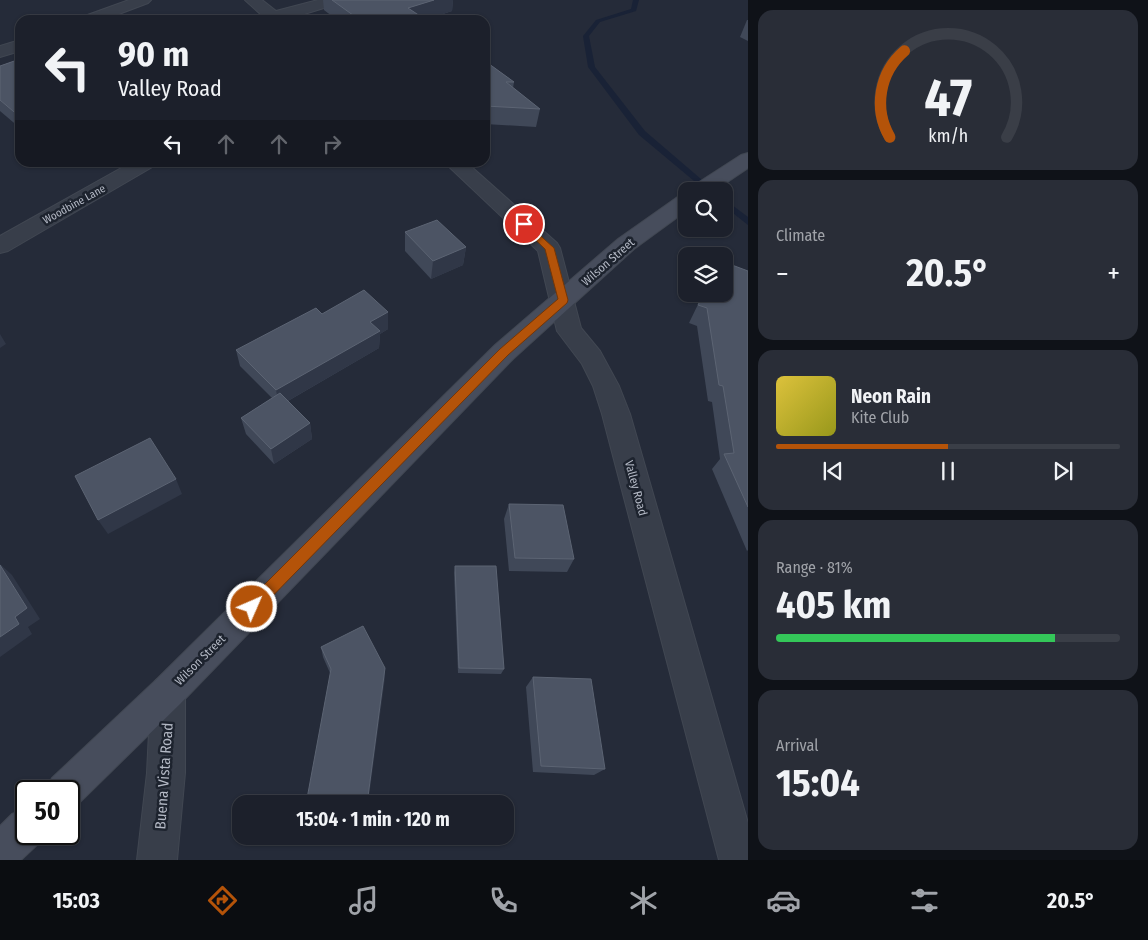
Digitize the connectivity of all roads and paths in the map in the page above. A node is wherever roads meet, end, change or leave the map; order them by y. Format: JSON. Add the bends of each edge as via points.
{"nodes":[{"id":1,"x":143,"y":0,"type":"edge"},
{"id":2,"x":252,"y":0,"type":"edge"},
{"id":3,"x":335,"y":0,"type":"edge"},
{"id":4,"x":102,"y":15,"type":"edge"},
{"id":5,"x":271,"y":15,"type":"edge"},
{"id":6,"x":288,"y":15,"type":"edge"},
{"id":7,"x":15,"y":47,"type":"edge"},
{"id":8,"x":0,"y":52,"type":"edge"},
{"id":9,"x":748,"y":159,"type":"edge"},
{"id":10,"x":138,"y":167,"type":"edge"},
{"id":11,"x":460,"y":167,"type":"edge"},
{"id":12,"x":713,"y":182,"type":"edge"},
{"id":13,"x":678,"y":207,"type":"edge"},
{"id":14,"x":0,"y":246,"type":"edge"},
{"id":15,"x":563,"y":300,"type":"junction"},
{"id":16,"x":168,"y":692,"type":"junction"},
{"id":17,"x":76,"y":780,"type":"edge"},
{"id":18,"x":15,"y":839,"type":"edge"},
{"id":19,"x":0,"y":853,"type":"edge"},
{"id":20,"x":158,"y":860,"type":"edge"},
{"id":21,"x":738,"y":860,"type":"edge"}],
"edges":[{"from":1,"to":4,"type":"street"},
{"from":2,"to":5,"type":"street"},
{"from":3,"to":6,"type":"street"},
{"from":7,"to":8,"type":"street"},
{"from":9,"to":12,"type":"main road","name":"Wilson Street"},
{"from":10,"to":14,"type":"street","name":"Woodbine Lane"},
{"from":11,"to":15,"type":"street","name":"Valley Road","via":[[549,248]]},
{"from":13,"to":15,"type":"main road","name":"Wilson Street","via":[[626,244]]},
{"from":15,"to":16,"type":"main road","name":"Wilson Street","via":[[504,352]]},
{"from":15,"to":21,"type":"street","name":"Valley Road","via":[[569,331],[591,358],[616,414]]},
{"from":16,"to":17,"type":"main road","name":"Wilson Street"},
{"from":16,"to":20,"type":"street","name":"Buena Vista Road","via":[[166,774]]},
{"from":18,"to":19,"type":"main road"}]}
